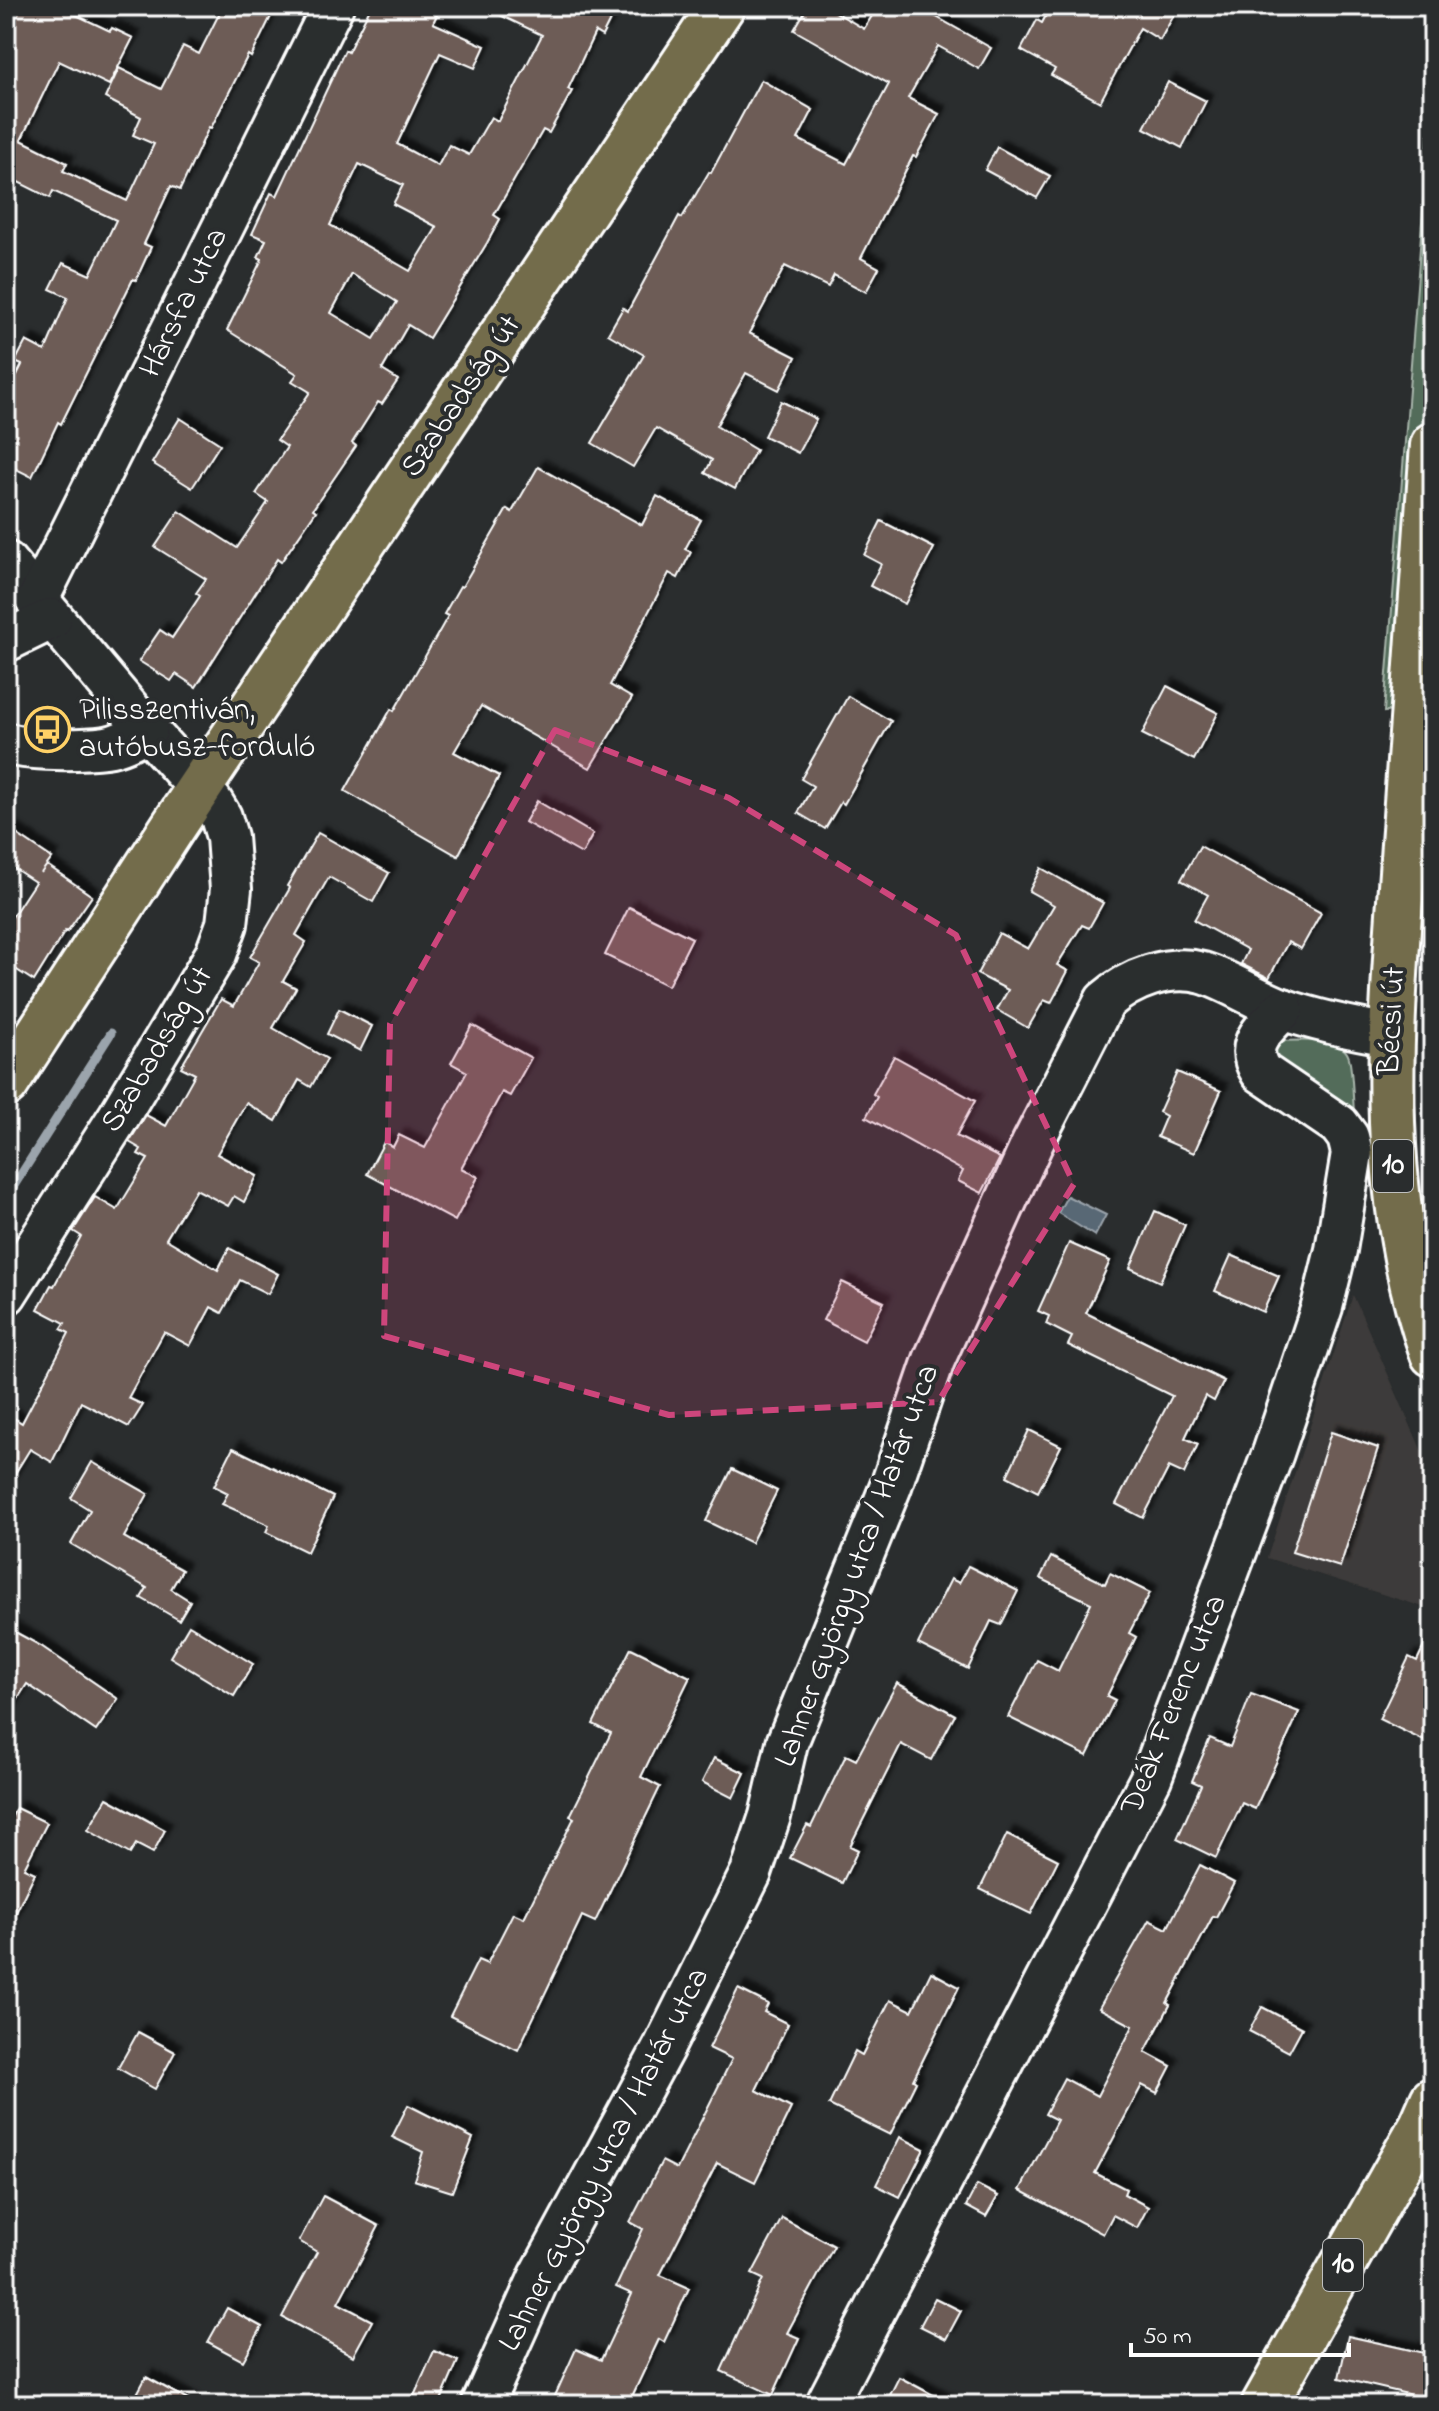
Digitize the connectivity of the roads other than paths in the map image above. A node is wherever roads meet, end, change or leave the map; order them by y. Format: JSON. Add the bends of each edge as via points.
{"nodes":[{"id":1,"x":333,"y":6,"type":"edge"},
{"id":2,"x":722,"y":6,"type":"edge"},
{"id":3,"x":1433,"y":445,"type":"edge"},
{"id":4,"x":6,"y":562,"type":"edge"},
{"id":5,"x":44,"y":610,"type":"junction"},
{"id":6,"x":6,"y":641,"type":"edge"},
{"id":7,"x":147,"y":730,"type":"junction"},
{"id":8,"x":6,"y":743,"type":"edge"},
{"id":9,"x":201,"y":787,"type":"junction"},
{"id":10,"x":1283,"y":1009,"type":"junction"},
{"id":11,"x":1391,"y":1035,"type":"junction"},
{"id":12,"x":6,"y":1084,"type":"edge"},
{"id":13,"x":6,"y":1294,"type":"edge"},
{"id":14,"x":1433,"y":1354,"type":"edge"},
{"id":15,"x":1429,"y":2123,"type":"edge"},
{"id":16,"x":482,"y":2405,"type":"edge"},
{"id":17,"x":826,"y":2405,"type":"edge"},
{"id":18,"x":1264,"y":2405,"type":"edge"}],
"edges":[{"from":1,"to":5,"type":"street","name":"Hársfa utca"},
{"from":2,"to":9,"type":"main road","name":"Szabadság út"},
{"from":3,"to":11,"type":"main road","name":"Bécsi út","number":"10"},
{"from":4,"to":5,"type":"street"},
{"from":5,"to":6,"type":"street"},
{"from":5,"to":7,"type":"street"},
{"from":7,"to":8,"type":"street","via":[[107,747]]},
{"from":7,"to":9,"type":"street"},
{"from":9,"to":12,"type":"main road","name":"Szabadság út"},
{"from":9,"to":13,"type":"street","name":"Szabadság út","via":[[221,817],[230,859],[227,924],[216,954]]},
{"from":10,"to":11,"type":"street","name":"Lahner György utca / Határ utca"},
{"from":10,"to":16,"type":"street","name":"Lahner György utca / Határ utca","via":[[1202,973],[1181,972],[1122,985],[1105,1001],[1032,1144],[934,1360],[891,1486],[787,1743],[751,1873],[540,2276]]},
{"from":10,"to":17,"type":"street","name":"Deák Ferenc utca","via":[[1252,1049],[1254,1061],[1261,1072],[1339,1125],[1352,1153],[1322,1307],[1151,1778]]},
{"from":11,"to":14,"type":"main road","name":"Bécsi út","number":"10","via":[[1393,1172],[1405,1250]]},
{"from":15,"to":18,"type":"main road","number":"10"}]}
